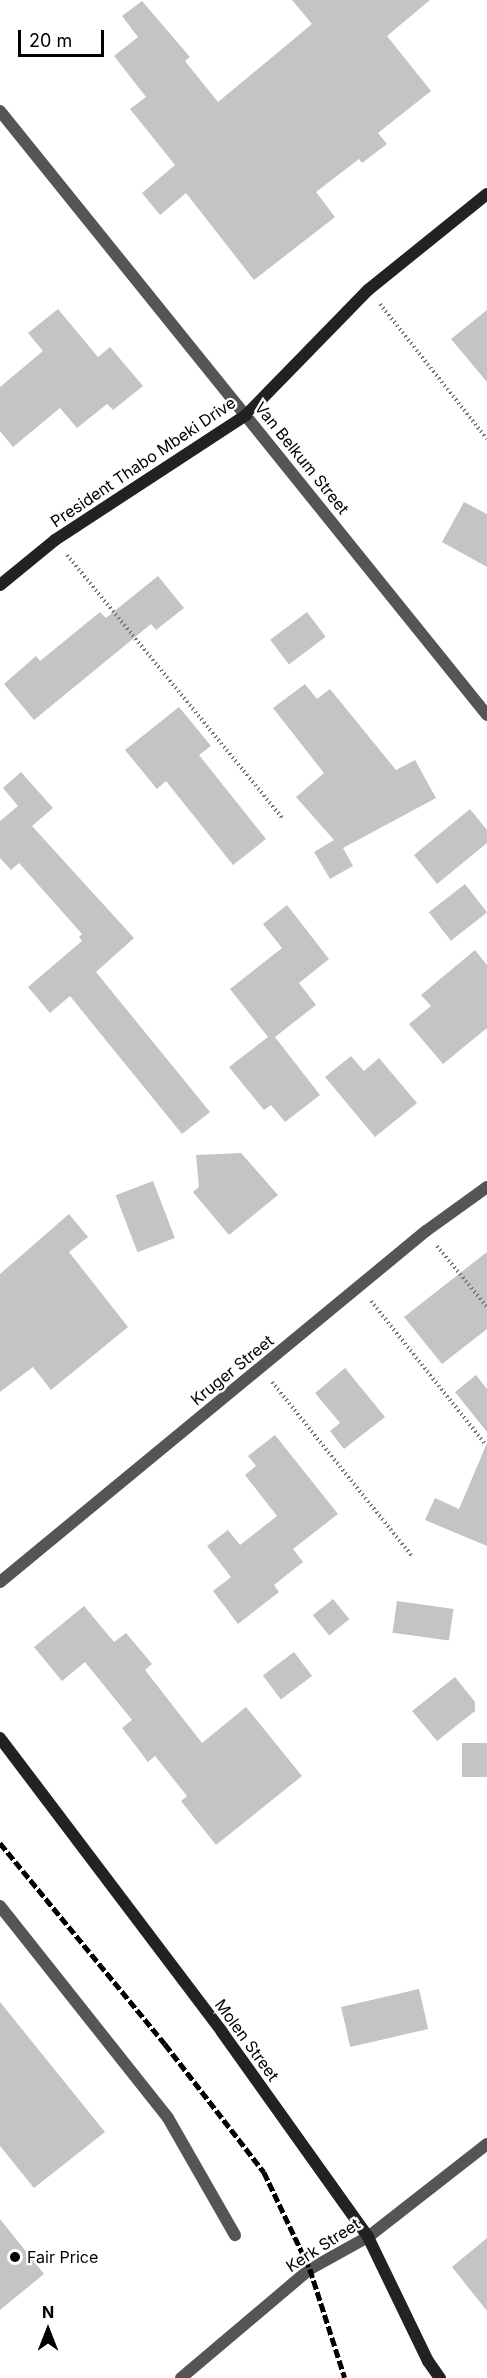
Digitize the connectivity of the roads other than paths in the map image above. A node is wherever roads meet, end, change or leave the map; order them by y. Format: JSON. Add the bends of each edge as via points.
{"nodes":[{"id":1,"x":0,"y":111,"type":"edge"},
{"id":2,"x":487,"y":194,"type":"edge"},
{"id":3,"x":246,"y":414,"type":"junction"},
{"id":4,"x":0,"y":585,"type":"edge"},
{"id":5,"x":487,"y":715,"type":"edge"},
{"id":6,"x":487,"y":1186,"type":"edge"},
{"id":7,"x":0,"y":1582,"type":"edge"},
{"id":8,"x":0,"y":1738,"type":"edge"},
{"id":9,"x":0,"y":1906,"type":"edge"},
{"id":10,"x":487,"y":2144,"type":"edge"},
{"id":11,"x":235,"y":2235,"type":"dead end"},
{"id":12,"x":368,"y":2237,"type":"junction"},
{"id":13,"x":181,"y":2378,"type":"edge"},
{"id":14,"x":440,"y":2378,"type":"edge"}],
"edges":[{"from":1,"to":3,"type":"street","name":"Van Belkum Street"},
{"from":2,"to":3,"type":"street","name":"President Thabo Mbeki Drive","via":[[368,290]]},
{"from":3,"to":4,"type":"street","name":"President Thabo Mbeki Drive","via":[[55,540]]},
{"from":3,"to":5,"type":"street","name":"Van Belkum Street"},
{"from":6,"to":7,"type":"street","name":"Kruger Street","via":[[359,1286]]},
{"from":8,"to":12,"type":"street","name":"Molen Street","via":[[222,2032]]},
{"from":9,"to":11,"type":"street","via":[[168,2118]]},
{"from":10,"to":12,"type":"street","name":"Kerk Street"},
{"from":12,"to":13,"type":"street","name":"Kerk Street","via":[[310,2269]]},
{"from":12,"to":14,"type":"street","name":"Molen Street"}]}
